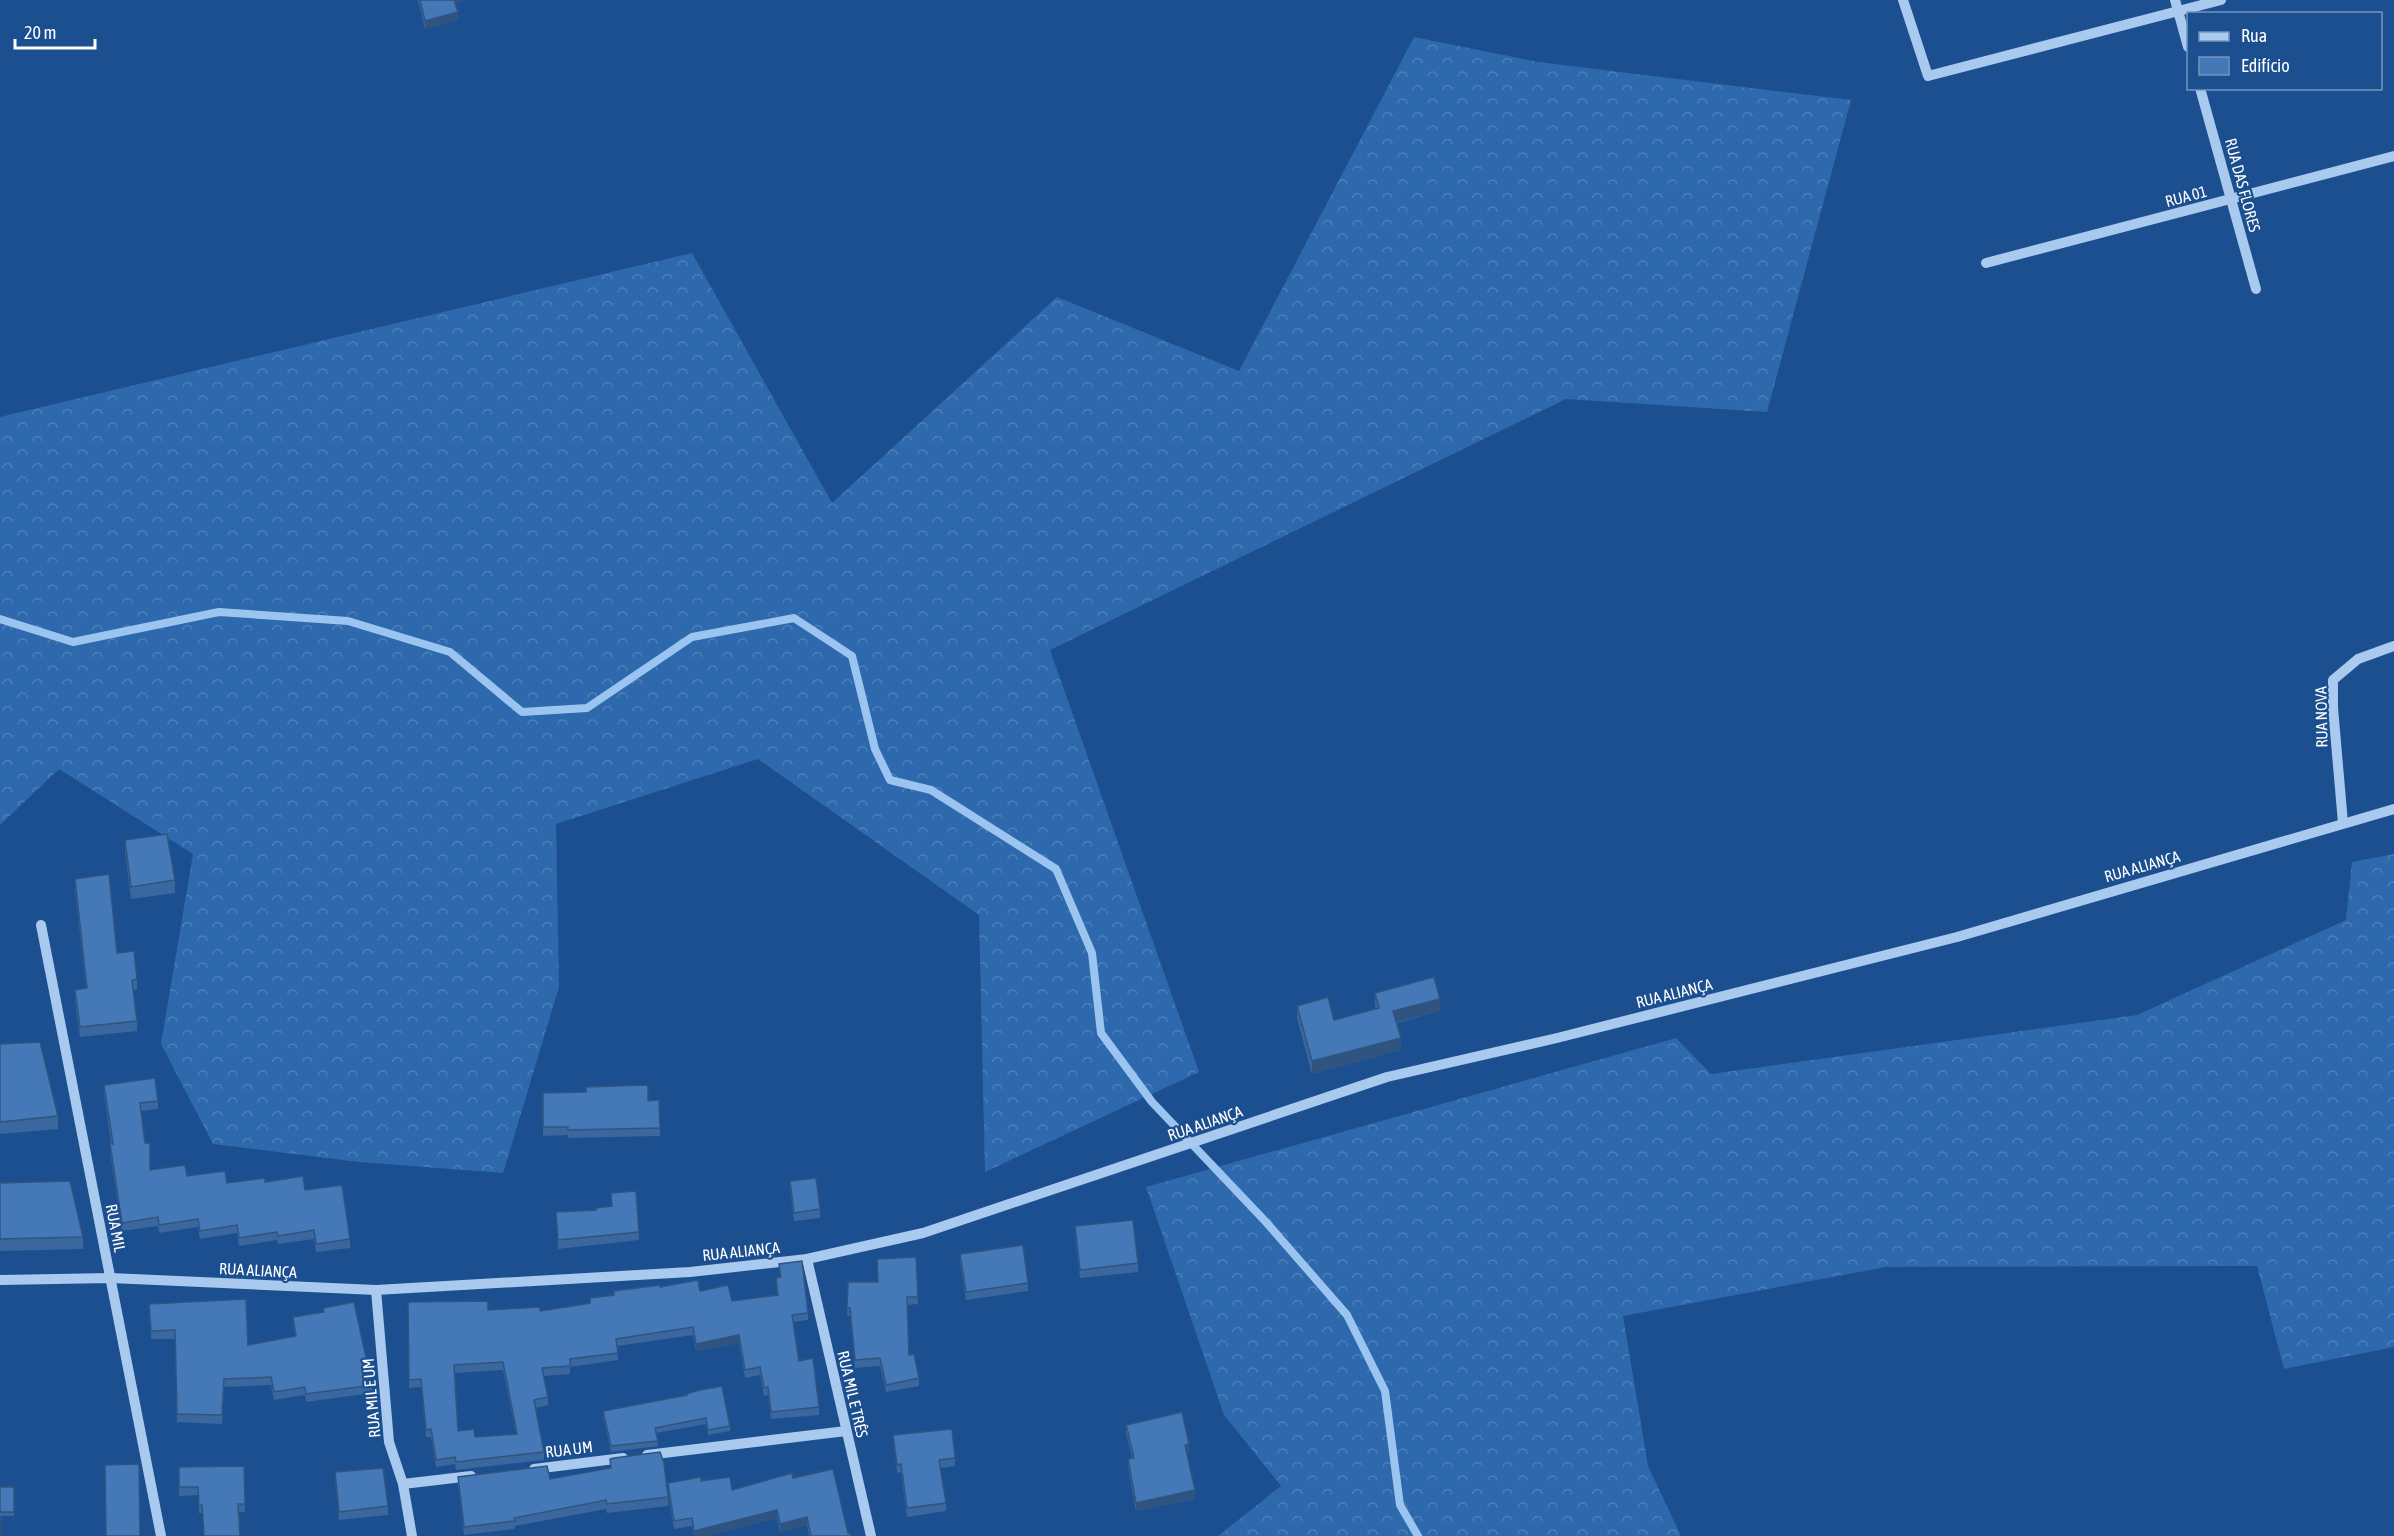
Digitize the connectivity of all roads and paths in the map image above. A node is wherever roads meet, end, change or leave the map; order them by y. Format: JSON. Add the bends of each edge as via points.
{"nodes":[{"id":1,"x":1903,"y":0,"type":"edge"},
{"id":2,"x":2175,"y":0,"type":"edge"},
{"id":3,"x":2221,"y":0,"type":"edge"},
{"id":4,"x":2179,"y":11,"type":"junction"},
{"id":5,"x":2187,"y":43,"type":"edge"},
{"id":6,"x":2201,"y":90,"type":"edge"},
{"id":7,"x":2394,"y":156,"type":"edge"},
{"id":8,"x":2231,"y":199,"type":"junction"},
{"id":9,"x":1986,"y":263,"type":"dead end"},
{"id":10,"x":2256,"y":289,"type":"dead end"},
{"id":11,"x":2394,"y":646,"type":"edge"},
{"id":12,"x":2394,"y":809,"type":"edge"},
{"id":13,"x":2343,"y":823,"type":"junction"},
{"id":14,"x":41,"y":925,"type":"dead end"},
{"id":15,"x":807,"y":1259,"type":"junction"},
{"id":16,"x":111,"y":1278,"type":"junction"},
{"id":17,"x":0,"y":1280,"type":"edge"},
{"id":18,"x":376,"y":1290,"type":"junction"},
{"id":19,"x":846,"y":1431,"type":"junction"},
{"id":20,"x":519,"y":1470,"type":"edge"},
{"id":21,"x":484,"y":1474,"type":"edge"},
{"id":22,"x":403,"y":1484,"type":"junction"},
{"id":23,"x":161,"y":1536,"type":"edge"},
{"id":24,"x":412,"y":1536,"type":"edge"},
{"id":25,"x":871,"y":1536,"type":"edge"}],
"edges":[{"from":1,"to":4,"type":"street","via":[[1928,76]]},
{"from":2,"to":4,"type":"street"},
{"from":3,"to":4,"type":"street"},
{"from":4,"to":5,"type":"street"},
{"from":6,"to":8,"type":"street","name":"RUA DAS FLORES"},
{"from":7,"to":8,"type":"street","name":"RUA 01"},
{"from":8,"to":9,"type":"street","name":"RUA 01"},
{"from":8,"to":10,"type":"street","name":"RUA DAS FLORES"},
{"from":11,"to":13,"type":"street","name":"RUA NOVA","via":[[2358,659],[2333,680]]},
{"from":12,"to":13,"type":"street","name":"RUA ALIANÇA"},
{"from":13,"to":15,"type":"street","name":"RUA ALIANÇA","via":[[1957,937],[1387,1077],[923,1233]]},
{"from":14,"to":16,"type":"street","name":"RUA MIL"},
{"from":15,"to":18,"type":"street","name":"RUA ALIANÇA","via":[[690,1272]]},
{"from":15,"to":19,"type":"street","name":"RUA MIL E TRÊS"},
{"from":16,"to":17,"type":"street","name":"RUA ALIANÇA"},
{"from":16,"to":18,"type":"street","name":"RUA ALIANÇA"},
{"from":16,"to":23,"type":"street","name":"RUA MIL"},
{"from":18,"to":22,"type":"street","name":"RUA MIL E UM","via":[[389,1442]]},
{"from":19,"to":20,"type":"street","name":"RUA UM"},
{"from":19,"to":25,"type":"street","name":"RUA MIL E TRÊS"},
{"from":21,"to":22,"type":"street"},
{"from":22,"to":24,"type":"street","name":"RUA MIL E UM"}]}
